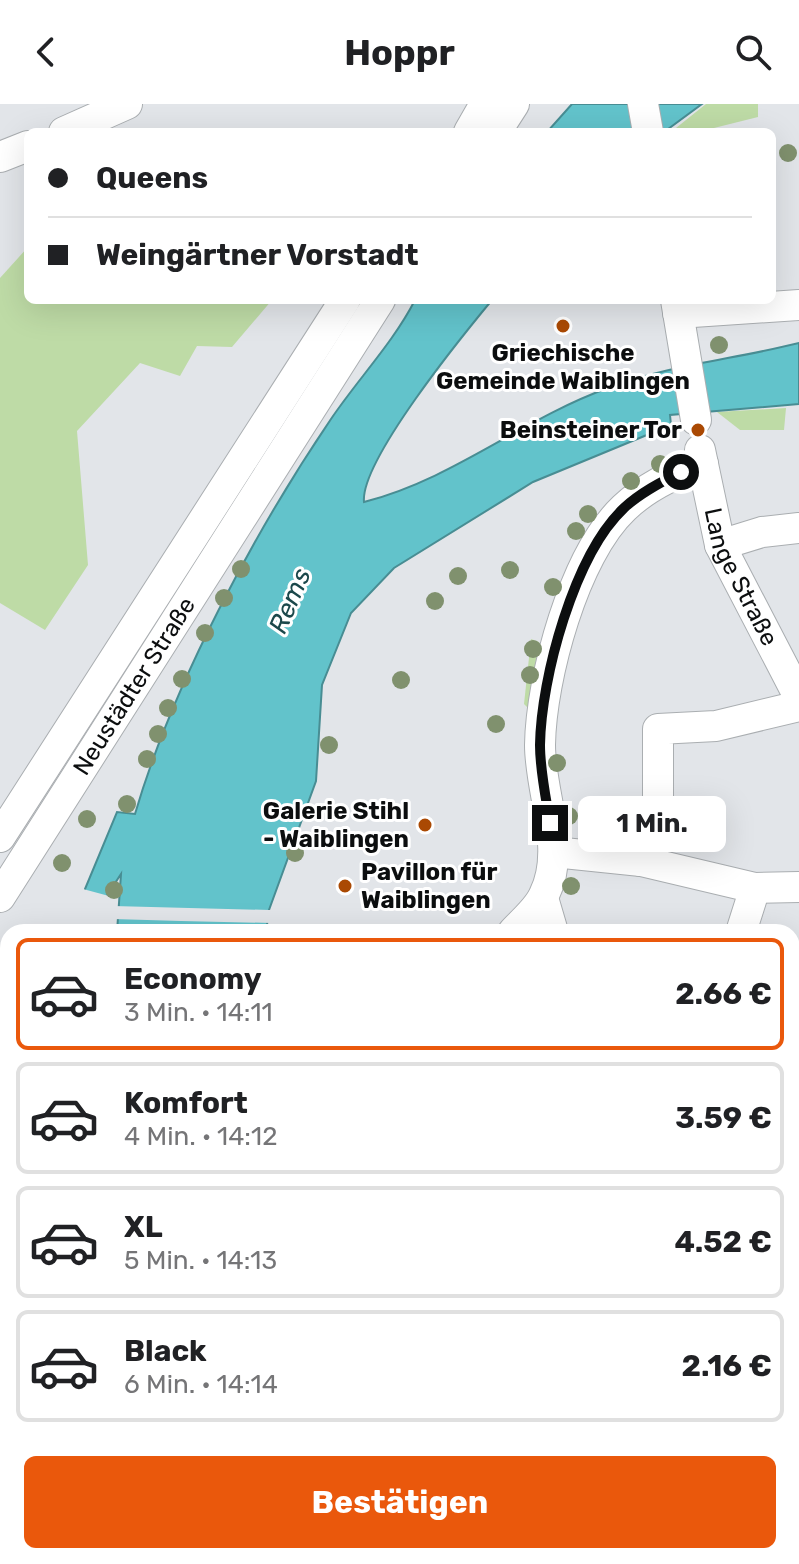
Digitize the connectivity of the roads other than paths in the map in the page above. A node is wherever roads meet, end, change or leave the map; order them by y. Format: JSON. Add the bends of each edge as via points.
{"nodes":[{"id":1,"x":485,"y":104,"type":"edge"},
{"id":2,"x":514,"y":104,"type":"edge"},
{"id":3,"x":643,"y":104,"type":"edge"},
{"id":4,"x":107,"y":108,"type":"edge"},
{"id":5,"x":71,"y":128,"type":"edge"},
{"id":6,"x":471,"y":128,"type":"edge"},
{"id":7,"x":499,"y":128,"type":"edge"},
{"id":8,"x":647,"y":128,"type":"edge"},
{"id":9,"x":24,"y":148,"type":"edge"},
{"id":10,"x":0,"y":157,"type":"edge"},
{"id":11,"x":343,"y":304,"type":"edge"},
{"id":12,"x":377,"y":304,"type":"edge"},
{"id":13,"x":799,"y":305,"type":"edge"},
{"id":14,"x":678,"y":311,"type":"edge"},
{"id":15,"x":276,"y":432,"type":"junction"},
{"id":16,"x":684,"y":456,"type":"junction"},
{"id":17,"x":799,"y":528,"type":"edge"},
{"id":18,"x":720,"y":545,"type":"junction"},
{"id":19,"x":190,"y":567,"type":"junction"},
{"id":20,"x":788,"y":652,"type":"edge"},
{"id":21,"x":799,"y":697,"type":"edge"},
{"id":22,"x":799,"y":706,"type":"edge"},
{"id":23,"x":37,"y":779,"type":"junction"},
{"id":24,"x":63,"y":797,"type":"junction"},
{"id":25,"x":0,"y":837,"type":"edge"},
{"id":26,"x":554,"y":852,"type":"junction"},
{"id":27,"x":641,"y":861,"type":"junction"},
{"id":28,"x":799,"y":887,"type":"edge"},
{"id":29,"x":755,"y":888,"type":"junction"},
{"id":30,"x":0,"y":897,"type":"edge"},
{"id":31,"x":542,"y":922,"type":"edge"},
{"id":32,"x":744,"y":924,"type":"edge"}],
"edges":[{"from":1,"to":6,"type":"street"},
{"from":2,"to":7,"type":"street"},
{"from":3,"to":8,"type":"street"},
{"from":4,"to":5,"type":"street"},
{"from":9,"to":10,"type":"street"},
{"from":11,"to":15,"type":"street","name":"Neustädter Straße"},
{"from":12,"to":15,"type":"street","name":"Neustädter Straße"},
{"from":13,"to":14,"type":"street"},
{"from":14,"to":16,"type":"street","name":"Lange Straße"},
{"from":15,"to":19,"type":"street","name":"Neustädter Straße"},
{"from":16,"to":18,"type":"street","name":"Lange Straße"},
{"from":16,"to":26,"type":"street","via":[[611,514],[581,562],[560,613],[543,697],[554,794]]},
{"from":17,"to":18,"type":"street"},
{"from":18,"to":20,"type":"street","name":"Lange Straße"},
{"from":19,"to":23,"type":"street","name":"Neustädter Straße"},
{"from":19,"to":24,"type":"street","name":"Neustädter Straße"},
{"from":20,"to":21,"type":"street","name":"Lange Straße"},
{"from":22,"to":27,"type":"street","via":[[716,726],[658,729],[658,801]]},
{"from":23,"to":24,"type":"street","name":"Neustädter Straße"},
{"from":23,"to":25,"type":"street","name":"Neustädter Straße"},
{"from":24,"to":30,"type":"street","name":"Neustädter Straße"},
{"from":26,"to":27,"type":"street"},
{"from":26,"to":31,"type":"street"},
{"from":27,"to":29,"type":"street"},
{"from":28,"to":29,"type":"street"},
{"from":29,"to":32,"type":"street"}]}
